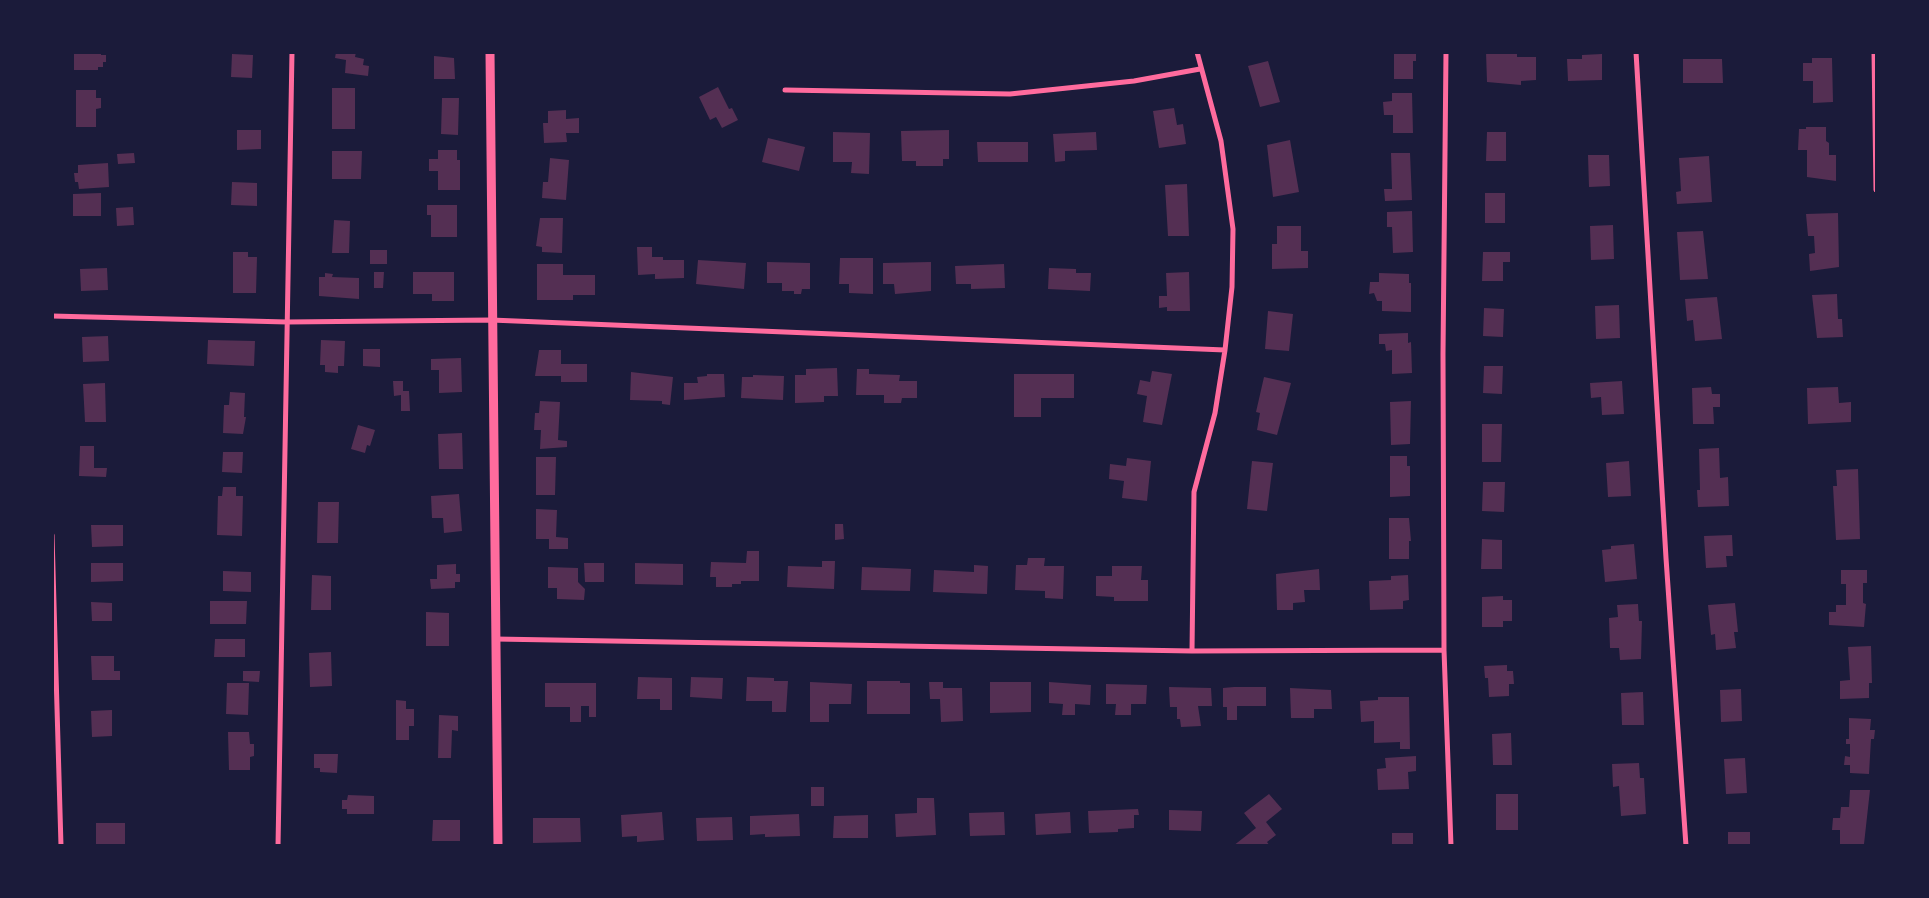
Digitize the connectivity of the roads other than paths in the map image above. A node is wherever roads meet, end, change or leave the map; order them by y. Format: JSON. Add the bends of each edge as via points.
{"nodes":[{"id":1,"x":292,"y":52,"type":"edge"},
{"id":2,"x":490,"y":52,"type":"edge"},
{"id":3,"x":1197,"y":52,"type":"edge"},
{"id":4,"x":1446,"y":52,"type":"edge"},
{"id":5,"x":1636,"y":52,"type":"edge"},
{"id":6,"x":1874,"y":52,"type":"edge"},
{"id":7,"x":1200,"y":69,"type":"junction"},
{"id":8,"x":785,"y":90,"type":"dead end"},
{"id":9,"x":1876,"y":190,"type":"edge"},
{"id":10,"x":52,"y":316,"type":"edge"},
{"id":11,"x":491,"y":320,"type":"junction"},
{"id":12,"x":287,"y":322,"type":"junction"},
{"id":13,"x":1225,"y":350,"type":"junction"},
{"id":14,"x":52,"y":535,"type":"edge"},
{"id":15,"x":495,"y":639,"type":"junction"},
{"id":16,"x":1444,"y":650,"type":"junction"},
{"id":17,"x":1192,"y":651,"type":"junction"},
{"id":18,"x":61,"y":846,"type":"edge"},
{"id":19,"x":278,"y":846,"type":"edge"},
{"id":20,"x":498,"y":846,"type":"edge"},
{"id":21,"x":1451,"y":846,"type":"edge"},
{"id":22,"x":1686,"y":846,"type":"edge"}],
"edges":[{"from":1,"to":12,"type":"street"},
{"from":2,"to":11,"type":"street"},
{"from":3,"to":7,"type":"street"},
{"from":4,"to":16,"type":"street","via":[[1442,354]]},
{"from":5,"to":22,"type":"street"},
{"from":6,"to":9,"type":"street"},
{"from":7,"to":8,"type":"street","via":[[1134,81],[1010,94]]},
{"from":7,"to":13,"type":"street","via":[[1221,141],[1233,229],[1232,287]]},
{"from":10,"to":12,"type":"street"},
{"from":11,"to":12,"type":"street"},
{"from":11,"to":13,"type":"street"},
{"from":11,"to":15,"type":"street"},
{"from":12,"to":19,"type":"street"},
{"from":13,"to":17,"type":"street","via":[[1215,413],[1194,492]]},
{"from":14,"to":18,"type":"street"},
{"from":15,"to":17,"type":"street"},
{"from":15,"to":20,"type":"street"},
{"from":16,"to":17,"type":"street"},
{"from":16,"to":21,"type":"street"}]}
